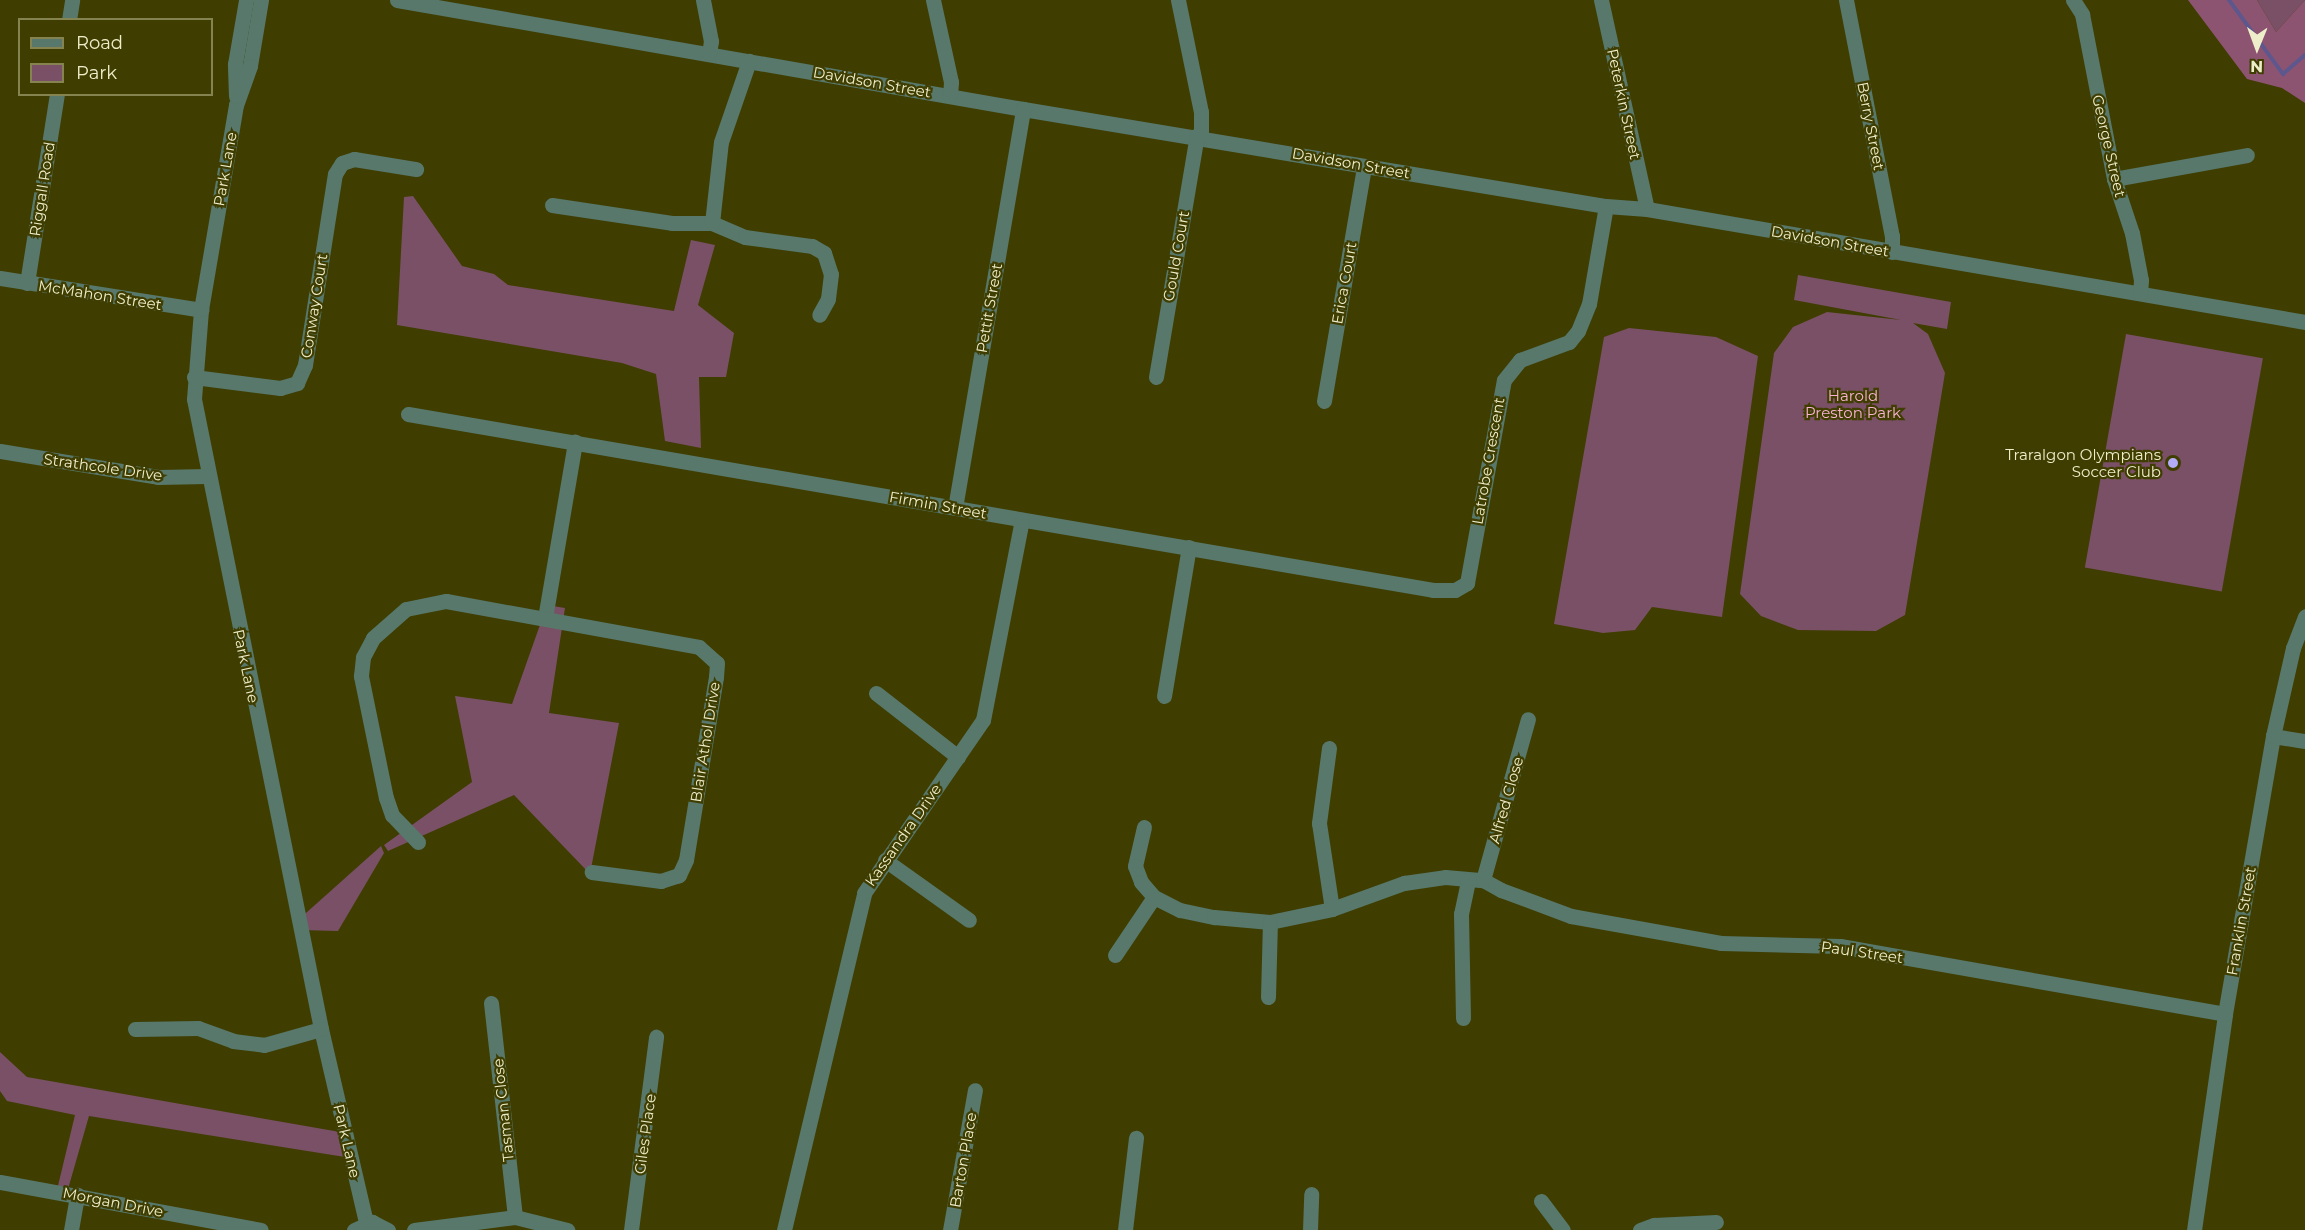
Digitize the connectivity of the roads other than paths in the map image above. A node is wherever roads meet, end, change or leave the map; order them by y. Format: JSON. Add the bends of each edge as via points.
{"nodes":[{"id":1,"x":72,"y":0,"type":"edge"},
{"id":2,"x":246,"y":0,"type":"edge"},
{"id":3,"x":261,"y":0,"type":"edge"},
{"id":4,"x":397,"y":0,"type":"edge"},
{"id":5,"x":703,"y":0,"type":"edge"},
{"id":6,"x":933,"y":0,"type":"edge"},
{"id":7,"x":1178,"y":0,"type":"edge"},
{"id":8,"x":1601,"y":0,"type":"edge"},
{"id":9,"x":1846,"y":0,"type":"edge"},
{"id":10,"x":2073,"y":0,"type":"edge"},
{"id":11,"x":69,"y":18,"type":"edge"},
{"id":12,"x":709,"y":53,"type":"junction"},
{"id":13,"x":749,"y":61,"type":"junction"},
{"id":14,"x":950,"y":95,"type":"junction"},
{"id":15,"x":57,"y":96,"type":"edge"},
{"id":16,"x":236,"y":105,"type":"junction"},
{"id":17,"x":1023,"y":109,"type":"junction"},
{"id":18,"x":1199,"y":136,"type":"junction"},
{"id":19,"x":2247,"y":155,"type":"dead end"},
{"id":20,"x":1364,"y":166,"type":"junction"},
{"id":21,"x":416,"y":169,"type":"dead end"},
{"id":22,"x":2114,"y":179,"type":"junction"},
{"id":23,"x":552,"y":205,"type":"dead end"},
{"id":24,"x":1606,"y":206,"type":"junction"},
{"id":25,"x":1647,"y":209,"type":"junction"},
{"id":26,"x":712,"y":223,"type":"junction"},
{"id":27,"x":1892,"y":252,"type":"junction"},
{"id":28,"x":0,"y":278,"type":"edge"},
{"id":29,"x":27,"y":283,"type":"junction"},
{"id":30,"x":2140,"y":293,"type":"junction"},
{"id":31,"x":201,"y":310,"type":"junction"},
{"id":32,"x":819,"y":315,"type":"dead end"},
{"id":33,"x":2305,"y":322,"type":"edge"},
{"id":34,"x":194,"y":377,"type":"junction"},
{"id":35,"x":1156,"y":377,"type":"dead end"},
{"id":36,"x":1324,"y":401,"type":"dead end"},
{"id":37,"x":408,"y":414,"type":"dead end"},
{"id":38,"x":575,"y":442,"type":"junction"},
{"id":39,"x":0,"y":451,"type":"edge"},
{"id":40,"x":207,"y":476,"type":"junction"},
{"id":41,"x":955,"y":508,"type":"junction"},
{"id":42,"x":1022,"y":520,"type":"junction"},
{"id":43,"x":1189,"y":547,"type":"junction"},
{"id":44,"x":1467,"y":583,"type":"joint"},
{"id":45,"x":2305,"y":616,"type":"edge"},
{"id":46,"x":545,"y":618,"type":"junction"},
{"id":47,"x":876,"y":693,"type":"dead end"},
{"id":48,"x":1164,"y":696,"type":"dead end"},
{"id":49,"x":1528,"y":719,"type":"dead end"},
{"id":50,"x":2273,"y":736,"type":"junction"},
{"id":51,"x":2305,"y":741,"type":"edge"},
{"id":52,"x":1329,"y":748,"type":"dead end"},
{"id":53,"x":958,"y":757,"type":"junction"},
{"id":54,"x":1144,"y":827,"type":"dead end"},
{"id":55,"x":418,"y":842,"type":"dead end"},
{"id":56,"x":885,"y":860,"type":"junction"},
{"id":57,"x":592,"y":872,"type":"dead end"},
{"id":58,"x":1475,"y":880,"type":"junction"},
{"id":59,"x":1154,"y":897,"type":"junction"},
{"id":60,"x":1332,"y":909,"type":"junction"},
{"id":61,"x":969,"y":920,"type":"dead end"},
{"id":62,"x":1270,"y":922,"type":"junction"},
{"id":63,"x":1115,"y":955,"type":"dead end"},
{"id":64,"x":1268,"y":997,"type":"dead end"},
{"id":65,"x":491,"y":1003,"type":"dead end"},
{"id":66,"x":2225,"y":1014,"type":"junction"},
{"id":67,"x":1463,"y":1018,"type":"dead end"},
{"id":68,"x":135,"y":1029,"type":"dead end"},
{"id":69,"x":321,"y":1029,"type":"junction"},
{"id":70,"x":656,"y":1037,"type":"dead end"},
{"id":71,"x":975,"y":1090,"type":"dead end"},
{"id":72,"x":1136,"y":1138,"type":"dead end"},
{"id":73,"x":0,"y":1182,"type":"edge"},
{"id":74,"x":1311,"y":1194,"type":"dead end"},
{"id":75,"x":77,"y":1195,"type":"junction"},
{"id":76,"x":1541,"y":1201,"type":"dead end"},
{"id":77,"x":515,"y":1217,"type":"junction"},
{"id":78,"x":1716,"y":1222,"type":"dead end"},
{"id":79,"x":360,"y":1226,"type":"edge"},
{"id":80,"x":243,"y":1228,"type":"edge"},
{"id":81,"x":71,"y":1230,"type":"edge"},
{"id":82,"x":261,"y":1230,"type":"edge"},
{"id":83,"x":388,"y":1230,"type":"edge"},
{"id":84,"x":414,"y":1230,"type":"edge"},
{"id":85,"x":567,"y":1230,"type":"edge"},
{"id":86,"x":630,"y":1230,"type":"edge"},
{"id":87,"x":784,"y":1230,"type":"edge"},
{"id":88,"x":950,"y":1230,"type":"edge"},
{"id":89,"x":1125,"y":1230,"type":"edge"},
{"id":90,"x":1311,"y":1230,"type":"edge"},
{"id":91,"x":1563,"y":1230,"type":"edge"},
{"id":92,"x":1640,"y":1230,"type":"edge"},
{"id":93,"x":2194,"y":1230,"type":"edge"}],
"edges":[{"from":1,"to":11,"type":"street"},
{"from":2,"to":16,"type":"street","name":"Park Lane","via":[[235,64]]},
{"from":3,"to":16,"type":"street","name":"Park Lane","via":[[250,66]]},
{"from":4,"to":12,"type":"street","name":"Davidson Street"},
{"from":5,"to":12,"type":"street","via":[[711,41]]},
{"from":6,"to":14,"type":"street","via":[[951,82]]},
{"from":7,"to":18,"type":"street","name":"Gould Court","via":[[1201,112]]},
{"from":8,"to":25,"type":"street","name":"Peterkin Street"},
{"from":9,"to":27,"type":"street","name":"Berry Street"},
{"from":10,"to":22,"type":"street","name":"George Street","via":[[2082,14]]},
{"from":12,"to":13,"type":"street","name":"Davidson Street"},
{"from":13,"to":14,"type":"street","name":"Davidson Street"},
{"from":13,"to":26,"type":"street","via":[[721,142]]},
{"from":14,"to":17,"type":"street","name":"Davidson Street"},
{"from":15,"to":29,"type":"street","name":"Riggall Road"},
{"from":16,"to":31,"type":"street","name":"Park Lane"},
{"from":17,"to":18,"type":"street","name":"Davidson Street"},
{"from":17,"to":41,"type":"street","name":"Pettit Street"},
{"from":18,"to":20,"type":"street","name":"Davidson Street"},
{"from":18,"to":35,"type":"street","name":"Gould Court"},
{"from":19,"to":22,"type":"street"},
{"from":20,"to":24,"type":"street","name":"Davidson Street"},
{"from":20,"to":36,"type":"street","name":"Erica Court"},
{"from":21,"to":34,"type":"street","name":"Conway Court","via":[[340,160],[305,365],[297,383],[280,388]]},
{"from":22,"to":30,"type":"street","name":"George Street","via":[[2133,233]]},
{"from":23,"to":26,"type":"street","via":[[672,223]]},
{"from":24,"to":25,"type":"street","name":"Davidson Street"},
{"from":24,"to":44,"type":"street","name":"Latrobe Crescent","via":[[1589,304],[1578,331],[1569,342],[1520,360],[1504,380]]},
{"from":25,"to":27,"type":"street","name":"Davidson Street"},
{"from":26,"to":32,"type":"street","via":[[732,234],[812,246],[824,253],[831,281],[828,299]]},
{"from":27,"to":30,"type":"street","name":"Davidson Street"},
{"from":28,"to":29,"type":"street","name":"McMahon Street"},
{"from":29,"to":31,"type":"street","name":"McMahon Street"},
{"from":30,"to":33,"type":"street","name":"Davidson Street"},
{"from":31,"to":34,"type":"street","name":"Park Lane"},
{"from":34,"to":40,"type":"street","name":"Park Lane"},
{"from":37,"to":38,"type":"street","name":"Firmin Street"},
{"from":38,"to":41,"type":"street","name":"Firmin Street"},
{"from":38,"to":46,"type":"street"},
{"from":39,"to":40,"type":"street","name":"Strathcole Drive","via":[[158,477]]},
{"from":40,"to":69,"type":"street","name":"Park Lane"},
{"from":41,"to":42,"type":"street","name":"Firmin Street"},
{"from":42,"to":43,"type":"street","name":"Firmin Street"},
{"from":42,"to":53,"type":"street","name":"Kassandra Drive","via":[[983,720]]},
{"from":43,"to":44,"type":"street","name":"Firmin Street","via":[[1433,590],[1455,590]]},
{"from":43,"to":48,"type":"street"},
{"from":45,"to":50,"type":"street","name":"Franklin Street","via":[[2293,648]]},
{"from":46,"to":55,"type":"street","name":"Blair Athol Drive","via":[[446,601],[426,602],[406,609],[373,638],[363,657],[361,676],[386,798],[392,815]]},
{"from":46,"to":57,"type":"street","name":"Blair Athol Drive","via":[[683,642],[699,647],[717,663],[686,860],[679,875],[661,881]]},
{"from":47,"to":53,"type":"street"},
{"from":49,"to":58,"type":"street","name":"Alfred Close"},
{"from":50,"to":51,"type":"street"},
{"from":50,"to":66,"type":"street","name":"Franklin Street"},
{"from":52,"to":60,"type":"street","via":[[1319,823]]},
{"from":53,"to":56,"type":"street","name":"Kassandra Drive"},
{"from":54,"to":59,"type":"street","via":[[1135,866],[1140,882]]},
{"from":56,"to":61,"type":"street"},
{"from":56,"to":87,"type":"street","name":"Kassandra Drive","via":[[864,893]]},
{"from":58,"to":60,"type":"street","via":[[1445,877],[1404,883]]},
{"from":58,"to":66,"type":"street","name":"Paul Street","via":[[1571,916],[1721,943],[1840,946]]},
{"from":58,"to":67,"type":"street","name":"Alfred Close","via":[[1461,914]]},
{"from":59,"to":62,"type":"street","via":[[1180,910]]},
{"from":59,"to":63,"type":"street"},
{"from":60,"to":62,"type":"street"},
{"from":62,"to":64,"type":"street"},
{"from":65,"to":77,"type":"street","name":"Tasman Close"},
{"from":66,"to":93,"type":"street","name":"Franklin Street"},
{"from":68,"to":69,"type":"street","via":[[198,1028],[233,1041],[264,1045]]},
{"from":69,"to":79,"type":"street","name":"Park Lane"},
{"from":70,"to":86,"type":"street","name":"Giles Place"},
{"from":71,"to":88,"type":"street","name":"Barton Place"},
{"from":72,"to":89,"type":"street"},
{"from":73,"to":75,"type":"street","name":"Morgan Drive"},
{"from":74,"to":90,"type":"street"},
{"from":75,"to":80,"type":"street","name":"Morgan Drive"},
{"from":75,"to":81,"type":"street"},
{"from":76,"to":91,"type":"street"},
{"from":77,"to":84,"type":"street"},
{"from":77,"to":85,"type":"street"},
{"from":78,"to":92,"type":"street","via":[[1654,1225]]},
{"from":79,"to":83,"type":"street","name":"Park Lane","via":[[379,1223]]},
{"from":80,"to":82,"type":"street","name":"Morgan Drive"}]}
